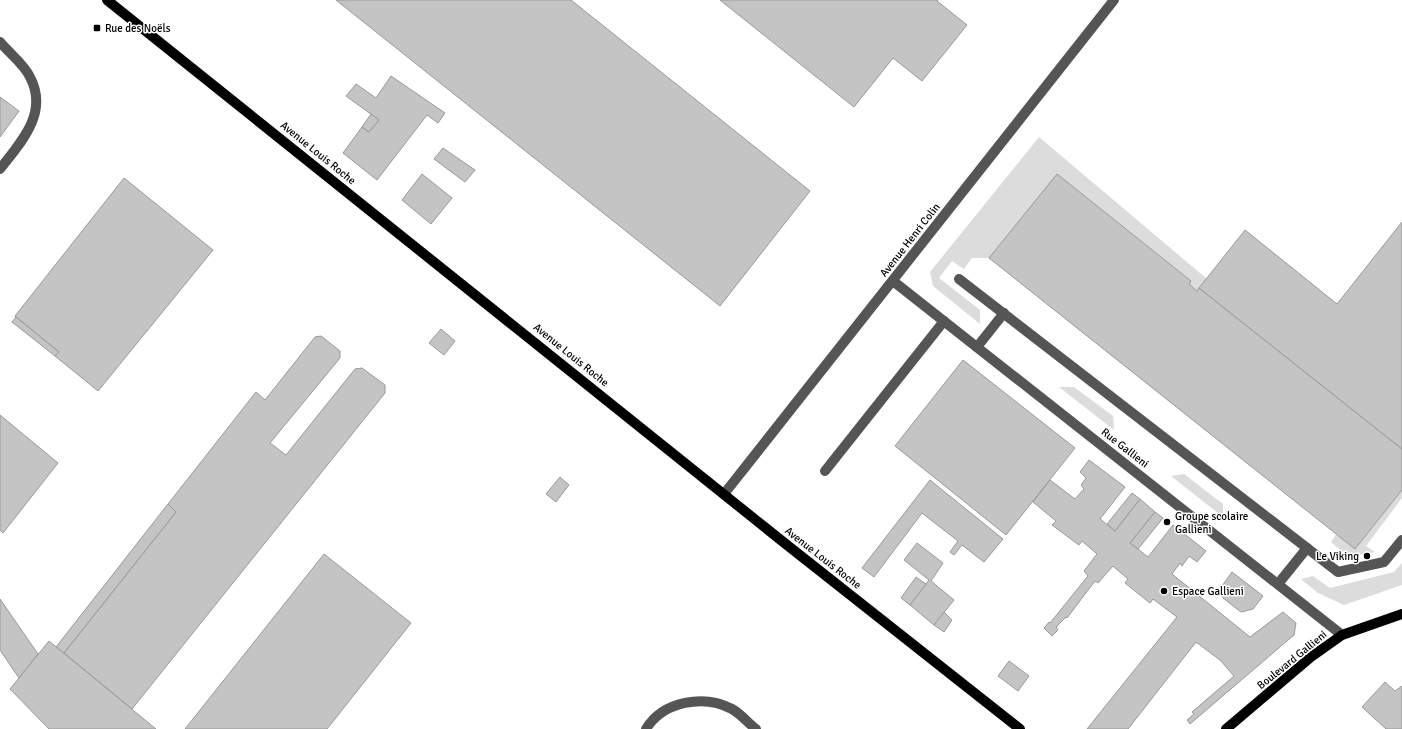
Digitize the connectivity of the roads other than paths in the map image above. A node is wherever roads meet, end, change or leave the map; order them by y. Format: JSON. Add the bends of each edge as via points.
{"nodes":[{"id":1,"x":107,"y":0,"type":"edge"},
{"id":2,"x":1114,"y":0,"type":"edge"},
{"id":3,"x":0,"y":42,"type":"edge"},
{"id":4,"x":0,"y":170,"type":"edge"},
{"id":5,"x":960,"y":279,"type":"dead end"},
{"id":6,"x":893,"y":281,"type":"junction"},
{"id":7,"x":1004,"y":313,"type":"junction"},
{"id":8,"x":944,"y":321,"type":"junction"},
{"id":9,"x":977,"y":347,"type":"junction"},
{"id":10,"x":825,"y":471,"type":"dead end"},
{"id":11,"x":724,"y":494,"type":"junction"},
{"id":12,"x":1402,"y":540,"type":"edge"},
{"id":13,"x":1307,"y":548,"type":"junction"},
{"id":14,"x":1278,"y":584,"type":"junction"},
{"id":15,"x":1402,"y":614,"type":"edge"},
{"id":16,"x":1342,"y":635,"type":"junction"},
{"id":17,"x":646,"y":729,"type":"edge"},
{"id":18,"x":756,"y":729,"type":"edge"},
{"id":19,"x":1020,"y":729,"type":"edge"},
{"id":20,"x":1226,"y":729,"type":"edge"}],
"edges":[{"from":1,"to":11,"type":"main road","name":"Avenue Louis Roche"},
{"from":2,"to":6,"type":"street","name":"Avenue Henri Colin"},
{"from":3,"to":4,"type":"street","via":[[30,76],[37,94],[36,115],[25,137]]},
{"from":5,"to":7,"type":"street"},
{"from":6,"to":8,"type":"street","name":"Rue Gallieni"},
{"from":6,"to":11,"type":"street","name":"Avenue Henri Colin"},
{"from":7,"to":9,"type":"street"},
{"from":7,"to":13,"type":"street"},
{"from":8,"to":9,"type":"street","name":"Rue Gallieni"},
{"from":8,"to":10,"type":"street"},
{"from":9,"to":14,"type":"street","name":"Rue Gallieni"},
{"from":11,"to":19,"type":"main road","name":"Avenue Louis Roche"},
{"from":12,"to":13,"type":"street","via":[[1384,562],[1338,572]]},
{"from":13,"to":14,"type":"street"},
{"from":14,"to":16,"type":"street","name":"Rue Gallieni"},
{"from":15,"to":16,"type":"main road","name":"Boulevard Gallieni"},
{"from":16,"to":20,"type":"main road","name":"Boulevard Gallieni","via":[[1311,657]]},
{"from":17,"to":18,"type":"street","via":[[658,715],[674,706],[694,701],[713,702],[732,709]]}]}
